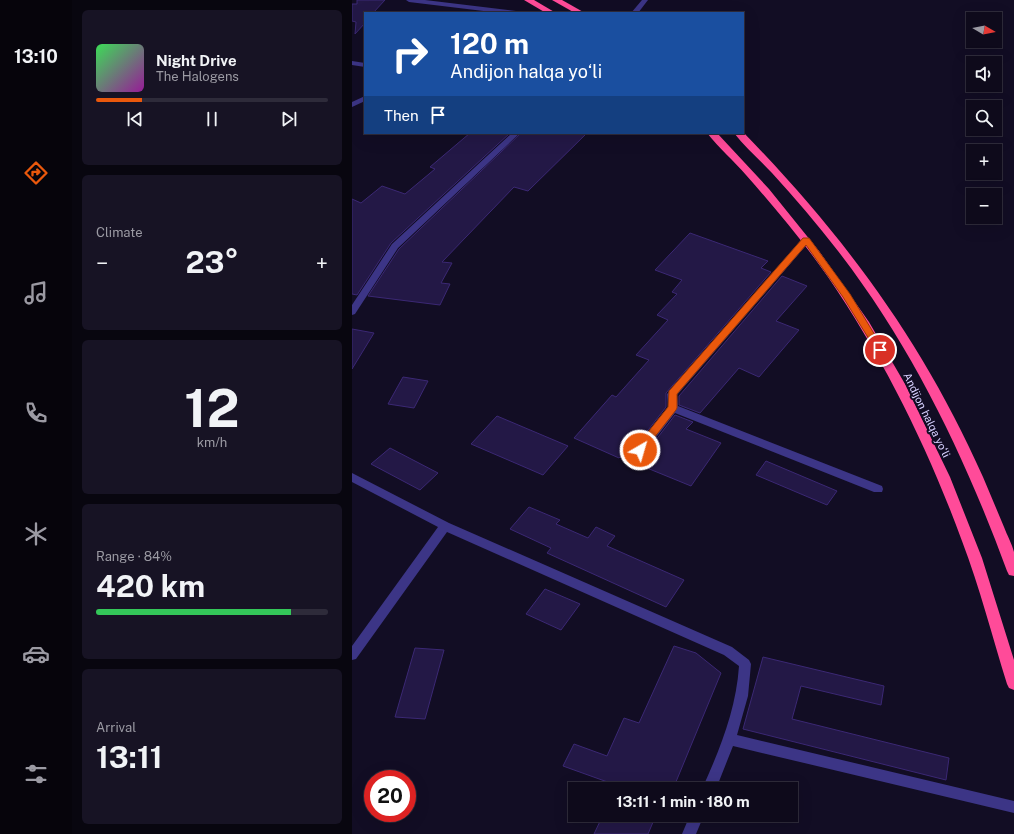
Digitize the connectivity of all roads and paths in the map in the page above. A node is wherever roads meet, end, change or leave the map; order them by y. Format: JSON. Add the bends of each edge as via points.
{"nodes":[{"id":1,"x":409,"y":0,"type":"edge"},
{"id":2,"x":528,"y":0,"type":"edge"},
{"id":3,"x":556,"y":0,"type":"edge"},
{"id":4,"x":645,"y":0,"type":"edge"},
{"id":5,"x":468,"y":6,"type":"junction"},
{"id":6,"x":461,"y":12,"type":"edge"},
{"id":7,"x":509,"y":12,"type":"edge"},
{"id":8,"x":550,"y":12,"type":"edge"},
{"id":9,"x":579,"y":12,"type":"edge"},
{"id":10,"x":635,"y":12,"type":"edge"},
{"id":11,"x":352,"y":64,"type":"edge"},
{"id":12,"x":364,"y":65,"type":"edge"},
{"id":13,"x":364,"y":99,"type":"edge"},
{"id":14,"x":352,"y":105,"type":"edge"},
{"id":15,"x":515,"y":134,"type":"edge"},
{"id":16,"x":713,"y":134,"type":"edge"},
{"id":17,"x":740,"y":134,"type":"edge"},
{"id":18,"x":806,"y":240,"type":"junction"},
{"id":19,"x":352,"y":312,"type":"edge"},
{"id":20,"x":673,"y":408,"type":"junction"},
{"id":21,"x":640,"y":450,"type":"dead end"},
{"id":22,"x":352,"y":477,"type":"edge"},
{"id":23,"x":878,"y":489,"type":"dead end"},
{"id":24,"x":445,"y":526,"type":"junction"},
{"id":25,"x":1014,"y":570,"type":"edge"},
{"id":26,"x":352,"y":656,"type":"edge"},
{"id":27,"x":1014,"y":684,"type":"edge"},
{"id":28,"x":729,"y":739,"type":"junction"},
{"id":29,"x":712,"y":782,"type":"edge"},
{"id":30,"x":1014,"y":807,"type":"edge"},
{"id":31,"x":694,"y":822,"type":"edge"},
{"id":32,"x":689,"y":834,"type":"edge"}],
"edges":[{"from":1,"to":5,"type":"street"},
{"from":2,"to":8,"type":"highway"},
{"from":3,"to":9,"type":"highway"},
{"from":4,"to":10,"type":"street"},
{"from":5,"to":6,"type":"street"},
{"from":5,"to":7,"type":"street"},
{"from":11,"to":12,"type":"street"},
{"from":13,"to":14,"type":"street"},
{"from":15,"to":19,"type":"street","via":[[395,246]]},
{"from":16,"to":18,"type":"highway","name":"Andijon halqa yo‘li","via":[[743,165]]},
{"from":17,"to":25,"type":"highway","name":"Andijon halqa yo‘li","via":[[822,224],[873,290],[916,359],[958,438]]},
{"from":18,"to":20,"type":"street","via":[[672,394]]},
{"from":18,"to":27,"type":"highway","name":"Andijon halqa yo‘li","via":[[847,296],[884,357],[928,442],[969,542]]},
{"from":20,"to":21,"type":"street"},
{"from":20,"to":23,"type":"street"},
{"from":22,"to":24,"type":"street"},
{"from":24,"to":26,"type":"street"},
{"from":24,"to":28,"type":"street","via":[[728,651],[745,664],[744,684]]},
{"from":28,"to":29,"type":"street"},
{"from":28,"to":30,"type":"street"},
{"from":31,"to":32,"type":"street"}]}
